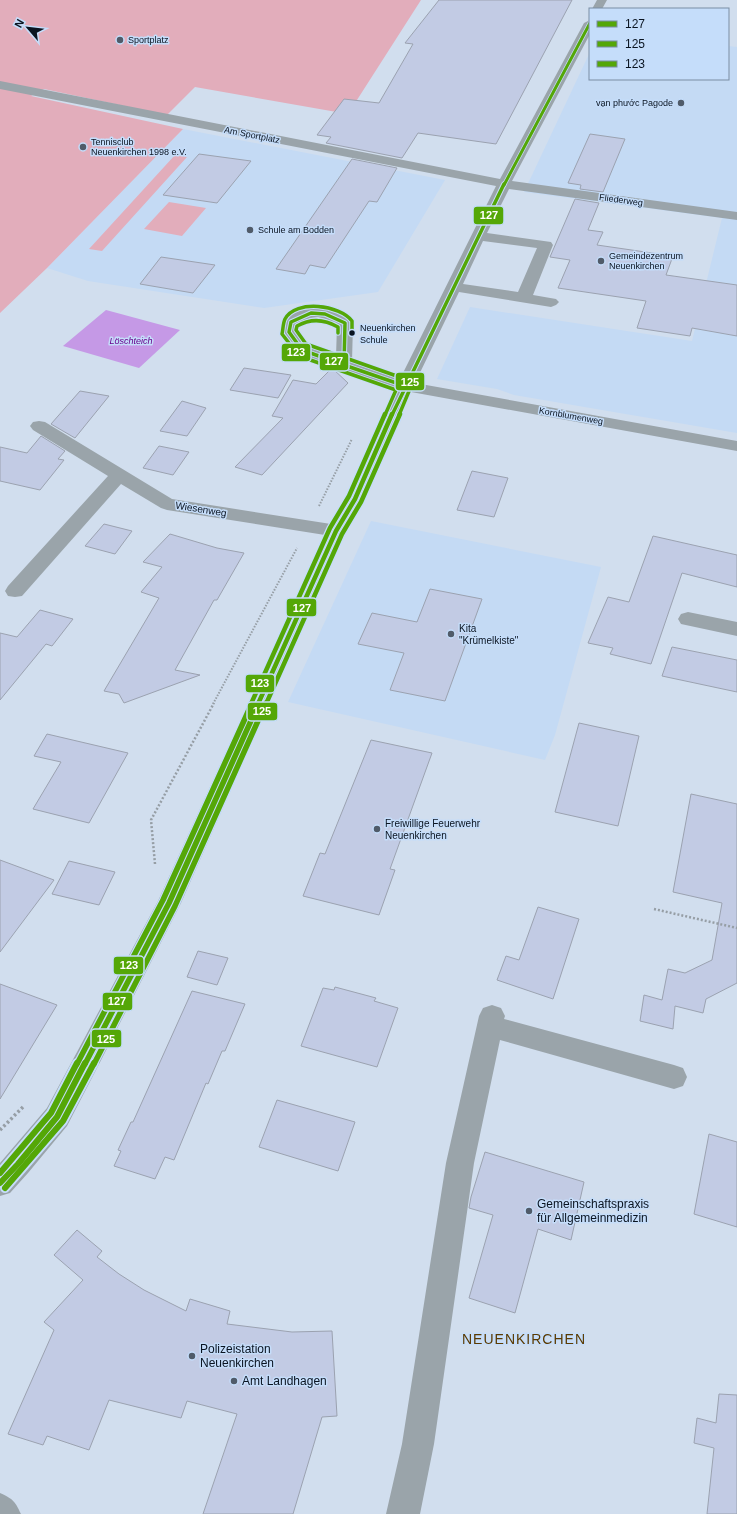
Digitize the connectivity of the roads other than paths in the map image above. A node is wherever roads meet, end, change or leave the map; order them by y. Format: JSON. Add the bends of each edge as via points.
{"nodes":[{"id":1,"x":589,"y":25,"type":"edge"},
{"id":2,"x":0,"y":85,"type":"edge"},
{"id":3,"x":504,"y":184,"type":"junction"},
{"id":4,"x":737,"y":216,"type":"edge"},
{"id":5,"x":479,"y":236,"type":"junction"},
{"id":6,"x":454,"y":287,"type":"junction"},
{"id":7,"x":524,"y":298,"type":"junction"},
{"id":8,"x":551,"y":302,"type":"dead end"},
{"id":9,"x":344,"y":365,"type":"dead end"},
{"id":10,"x":405,"y":386,"type":"junction"},
{"id":11,"x":39,"y":426,"type":"dead end"},
{"id":12,"x":737,"y":446,"type":"edge"},
{"id":13,"x":119,"y":475,"type":"junction"},
{"id":14,"x":336,"y":530,"type":"junction"},
{"id":15,"x":15,"y":591,"type":"dead end"},
{"id":16,"x":688,"y":619,"type":"dead end"},
{"id":17,"x":737,"y":629,"type":"edge"},
{"id":18,"x":674,"y":1077,"type":"dead end"},
{"id":19,"x":0,"y":1183,"type":"edge"},
{"id":20,"x":0,"y":1510,"type":"edge"},
{"id":21,"x":4,"y":1514,"type":"edge"},
{"id":22,"x":403,"y":1514,"type":"edge"}],
"edges":[{"from":1,"to":3,"type":"street"},
{"from":2,"to":3,"type":"street","name":"Am Sportplatz"},
{"from":3,"to":4,"type":"street","name":"Fliederweg"},
{"from":3,"to":5,"type":"street"},
{"from":5,"to":6,"type":"street"},
{"from":5,"to":7,"type":"street","via":[[546,245]]},
{"from":6,"to":7,"type":"street"},
{"from":6,"to":10,"type":"street"},
{"from":7,"to":8,"type":"street"},
{"from":9,"to":10,"type":"street","name":"Kornblumenweg"},
{"from":10,"to":12,"type":"street","name":"Kornblumenweg"},
{"from":10,"to":14,"type":"street","via":[[355,499]]},
{"from":11,"to":13,"type":"street","name":"Wiesenweg"},
{"from":13,"to":14,"type":"street","name":"Wiesenweg","via":[[168,504]]},
{"from":13,"to":15,"type":"street"},
{"from":14,"to":19,"type":"street","via":[[162,917],[57,1117]]},
{"from":16,"to":17,"type":"street"},
{"from":18,"to":22,"type":"street","via":[[491,1021],[460,1163],[418,1444]]},
{"from":20,"to":21,"type":"street"}]}
